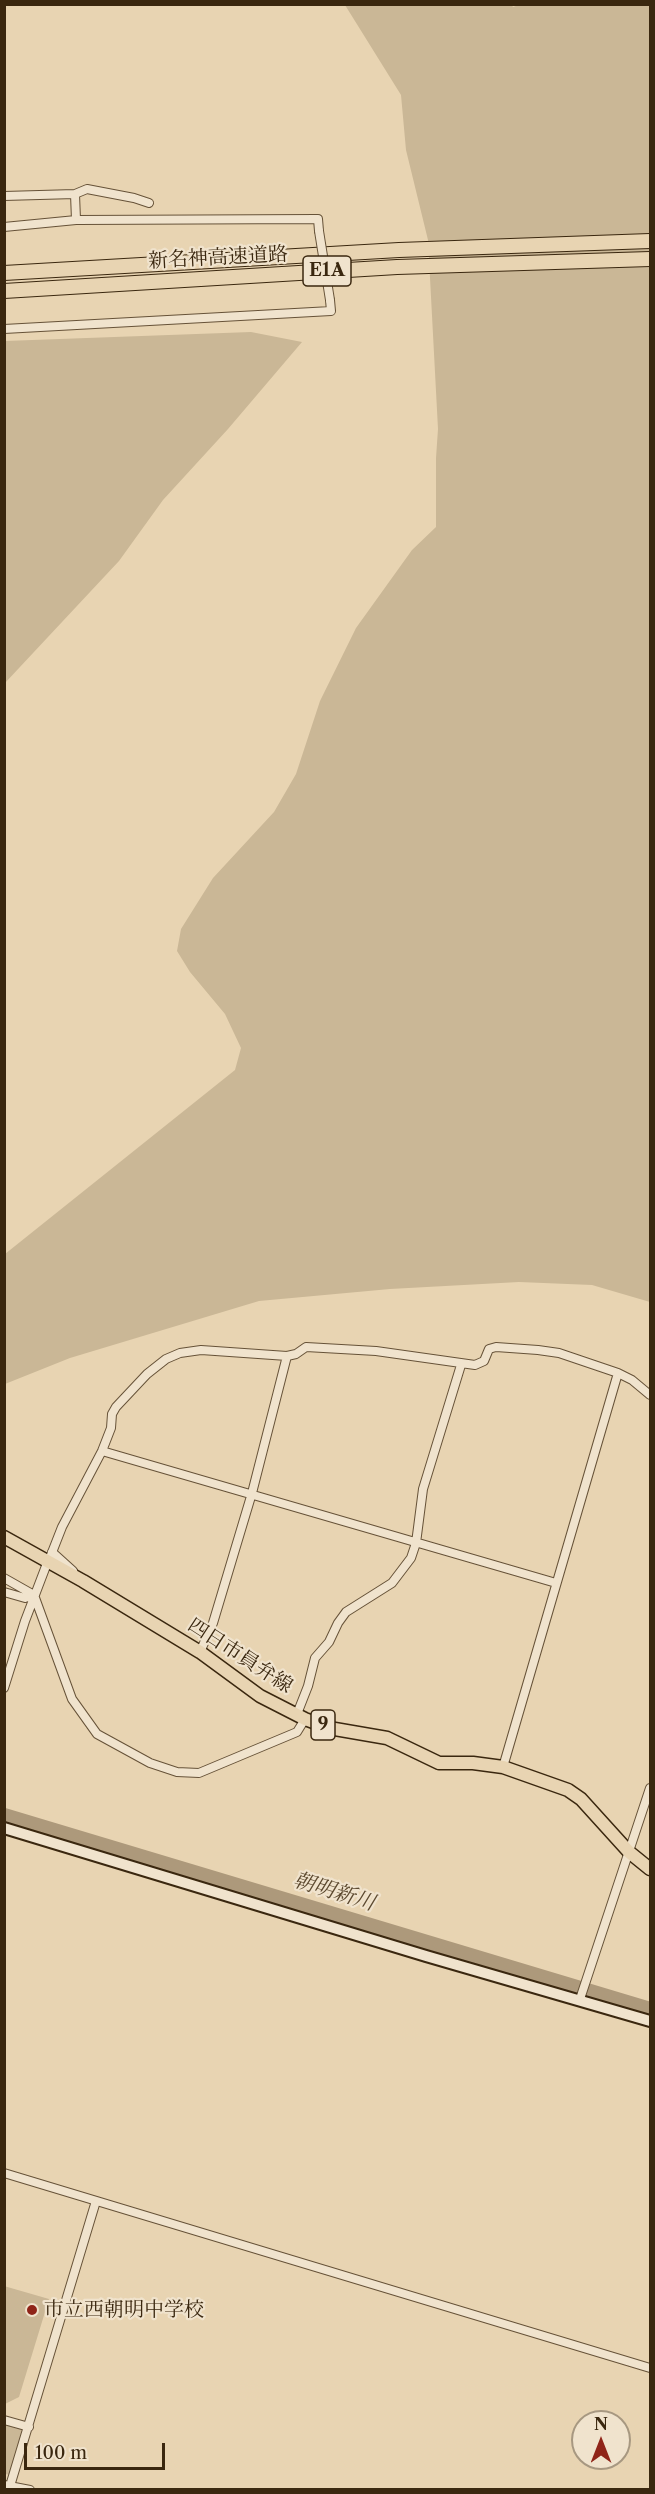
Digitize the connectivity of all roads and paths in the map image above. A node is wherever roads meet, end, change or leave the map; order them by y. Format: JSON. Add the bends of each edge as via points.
{"nodes":[{"id":1,"x":75,"y":194,"type":"junction"},
{"id":2,"x":4,"y":196,"type":"edge"},
{"id":3,"x":149,"y":203,"type":"dead end"},
{"id":4,"x":76,"y":220,"type":"junction"},
{"id":5,"x":4,"y":227,"type":"edge"},
{"id":6,"x":651,"y":241,"type":"edge"},
{"id":7,"x":651,"y":259,"type":"edge"},
{"id":8,"x":4,"y":273,"type":"edge"},
{"id":9,"x":4,"y":291,"type":"edge"},
{"id":10,"x":4,"y":329,"type":"edge"},
{"id":11,"x":287,"y":1356,"type":"junction"},
{"id":12,"x":461,"y":1365,"type":"junction"},
{"id":13,"x":618,"y":1373,"type":"junction"},
{"id":14,"x":651,"y":1395,"type":"edge"},
{"id":15,"x":102,"y":1451,"type":"junction"},
{"id":16,"x":252,"y":1493,"type":"junction"},
{"id":17,"x":4,"y":1537,"type":"edge"},
{"id":18,"x":416,"y":1543,"type":"junction"},
{"id":19,"x":46,"y":1566,"type":"dead end"},
{"id":20,"x":4,"y":1578,"type":"edge"},
{"id":21,"x":83,"y":1581,"type":"junction"},
{"id":22,"x":556,"y":1582,"type":"junction"},
{"id":23,"x":4,"y":1592,"type":"edge"},
{"id":24,"x":34,"y":1595,"type":"junction"},
{"id":25,"x":200,"y":1652,"type":"junction"},
{"id":26,"x":4,"y":1688,"type":"edge"},
{"id":27,"x":301,"y":1716,"type":"junction"},
{"id":28,"x":503,"y":1767,"type":"junction"},
{"id":29,"x":651,"y":1788,"type":"edge"},
{"id":30,"x":4,"y":1828,"type":"edge"},
{"id":31,"x":629,"y":1852,"type":"junction"},
{"id":32,"x":651,"y":1869,"type":"edge"},
{"id":33,"x":581,"y":1997,"type":"junction"},
{"id":34,"x":651,"y":2021,"type":"edge"},
{"id":35,"x":4,"y":2173,"type":"edge"},
{"id":36,"x":96,"y":2201,"type":"junction"},
{"id":37,"x":651,"y":2368,"type":"edge"},
{"id":38,"x":4,"y":2420,"type":"edge"},
{"id":39,"x":29,"y":2427,"type":"junction"},
{"id":40,"x":7,"y":2487,"type":"edge"},
{"id":41,"x":30,"y":2490,"type":"edge"}],
"edges":[{"from":1,"to":2,"type":"street"},
{"from":1,"to":3,"type":"street","via":[[87,189]]},
{"from":1,"to":4,"type":"street"},
{"from":4,"to":5,"type":"street"},
{"from":4,"to":10,"type":"street","bridge":true,"via":[[318,219],[331,311]]},
{"from":6,"to":8,"type":"highway","name":"新名神高速道路","number":"E1A","via":[[399,250]]},
{"from":7,"to":9,"type":"highway","name":"新名神高速道路","number":"E1A","via":[[397,267]]},
{"from":11,"to":12,"type":"street","via":[[306,1347],[376,1351]]},
{"from":11,"to":15,"type":"street","via":[[201,1350],[166,1359],[147,1374],[112,1414]]},
{"from":11,"to":16,"type":"street"},
{"from":12,"to":13,"type":"street","via":[[484,1361],[489,1349],[496,1347],[559,1353]]},
{"from":12,"to":18,"type":"street","via":[[423,1489]]},
{"from":13,"to":14,"type":"street"},
{"from":13,"to":22,"type":"street"},
{"from":15,"to":16,"type":"street"},
{"from":15,"to":21,"type":"street","via":[[51,1554]]},
{"from":16,"to":18,"type":"street"},
{"from":16,"to":25,"type":"street","via":[[213,1623]]},
{"from":17,"to":21,"type":"main road","name":"四日市員弁線","number":"9"},
{"from":18,"to":22,"type":"street"},
{"from":18,"to":27,"type":"street","via":[[397,1578],[346,1612],[338,1623],[315,1658]]},
{"from":19,"to":24,"type":"street"},
{"from":20,"to":24,"type":"street"},
{"from":21,"to":25,"type":"main road","name":"四日市員弁線","number":"9"},
{"from":22,"to":28,"type":"street"},
{"from":23,"to":24,"type":"street","via":[[25,1598]]},
{"from":24,"to":26,"type":"street"},
{"from":24,"to":27,"type":"street","via":[[72,1699],[97,1734],[150,1763],[177,1772],[199,1773],[297,1732]]},
{"from":25,"to":27,"type":"main road","name":"四日市員弁線","number":"9","via":[[260,1696]]},
{"from":27,"to":28,"type":"main road","name":"四日市員弁線","number":"9","via":[[329,1728],[387,1738],[439,1763]]},
{"from":28,"to":31,"type":"main road","name":"四日市員弁線","number":"9","via":[[568,1790]]},
{"from":29,"to":31,"type":"street"},
{"from":30,"to":33,"type":"street","via":[[426,1956]]},
{"from":31,"to":32,"type":"main road","name":"四日市員弁線","number":"9"},
{"from":31,"to":33,"type":"street"},
{"from":33,"to":34,"type":"street"},
{"from":35,"to":36,"type":"street"},
{"from":36,"to":37,"type":"street"},
{"from":36,"to":39,"type":"street"},
{"from":38,"to":39,"type":"street"},
{"from":39,"to":40,"type":"street"},
{"from":40,"to":41,"type":"street"}]}
